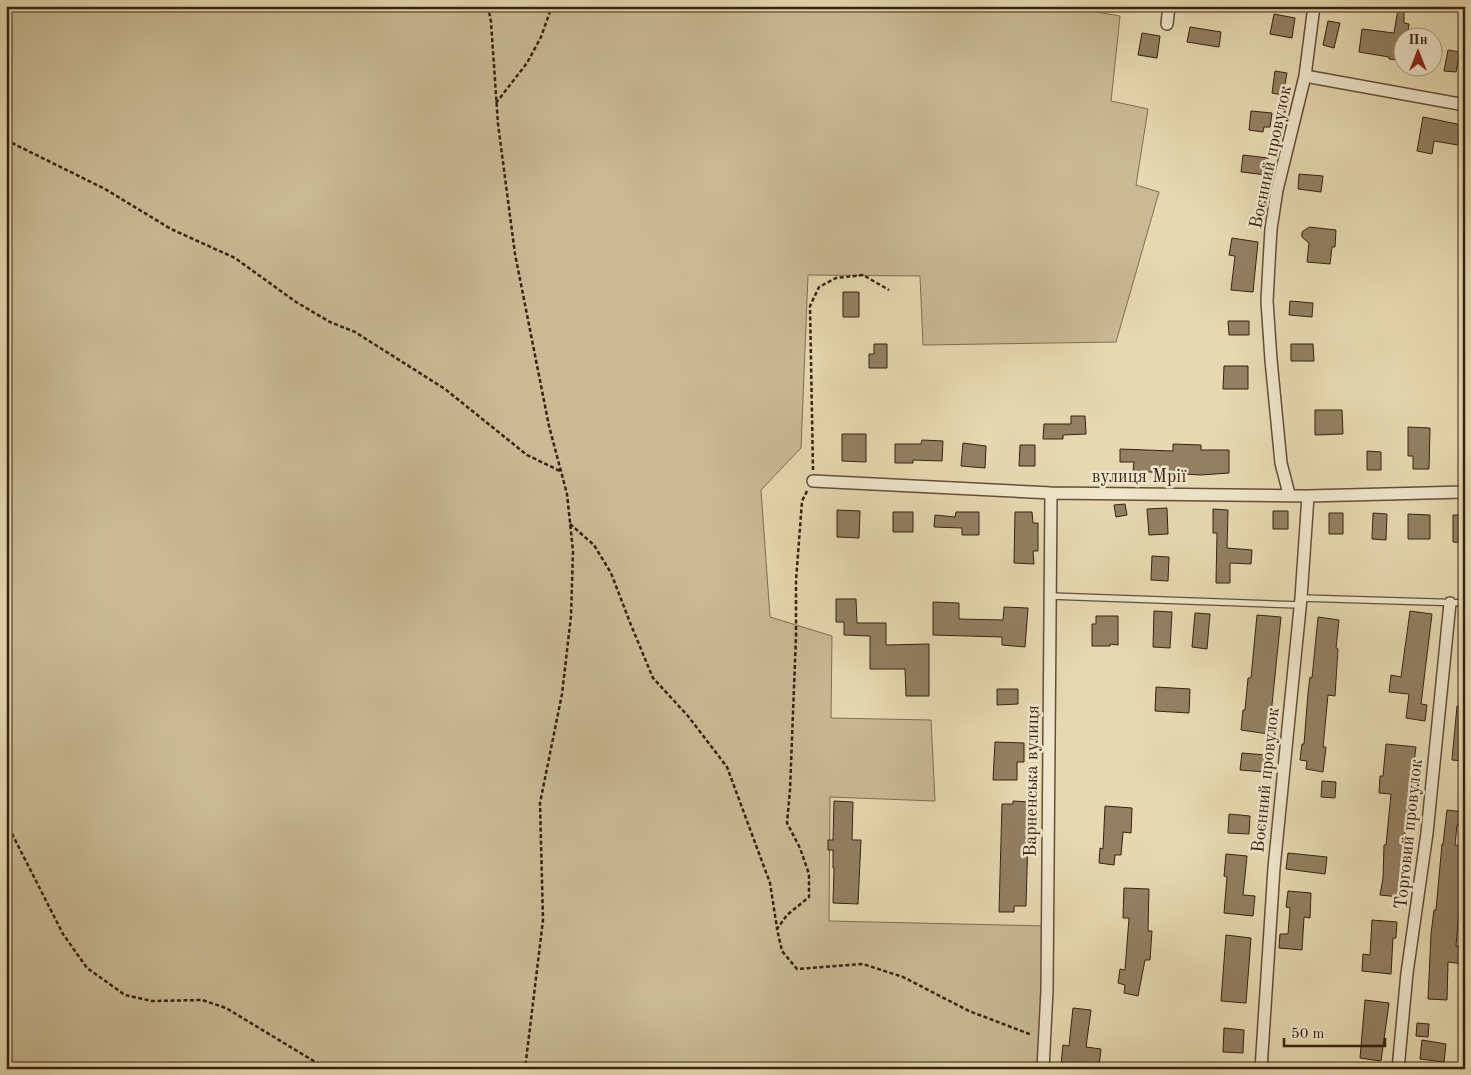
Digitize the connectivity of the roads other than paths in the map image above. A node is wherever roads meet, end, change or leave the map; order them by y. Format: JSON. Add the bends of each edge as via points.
{"nodes":[{"id":1,"x":1169,"y":6,"type":"edge"},
{"id":2,"x":1314,"y":6,"type":"edge"},
{"id":3,"x":1167,"y":24,"type":"dead end"},
{"id":4,"x":1305,"y":76,"type":"junction"},
{"id":5,"x":1465,"y":105,"type":"edge"},
{"id":6,"x":813,"y":481,"type":"road end"},
{"id":7,"x":1465,"y":492,"type":"edge"},
{"id":8,"x":1051,"y":493,"type":"junction"},
{"id":9,"x":1289,"y":494,"type":"junction"},
{"id":10,"x":1308,"y":496,"type":"junction"},
{"id":11,"x":1050,"y":596,"type":"junction"},
{"id":12,"x":1300,"y":601,"type":"junction"},
{"id":13,"x":1450,"y":603,"type":"junction"},
{"id":14,"x":1465,"y":603,"type":"edge"},
{"id":15,"x":1043,"y":1069,"type":"edge"},
{"id":16,"x":1261,"y":1069,"type":"edge"},
{"id":17,"x":1398,"y":1069,"type":"edge"}],
"edges":[{"from":1,"to":3,"type":"street"},
{"from":2,"to":4,"type":"street","name":"Воєнний провулок"},
{"from":4,"to":5,"type":"street"},
{"from":4,"to":9,"type":"street","name":"Воєнний провулок","via":[[1271,229],[1267,301],[1281,463]]},
{"from":6,"to":8,"type":"street","name":"вулиця Мрії"},
{"from":7,"to":10,"type":"street","name":"вулиця Мрії"},
{"from":8,"to":9,"type":"street","name":"вулиця Мрії"},
{"from":8,"to":11,"type":"street","name":"Варненська вулиця"},
{"from":9,"to":10,"type":"street","name":"вулиця Мрії"},
{"from":10,"to":12,"type":"street","name":"Воєнний провулок"},
{"from":11,"to":12,"type":"lane"},
{"from":11,"to":15,"type":"street","name":"Варненська вулиця","via":[[1047,990]]},
{"from":12,"to":13,"type":"lane"},
{"from":12,"to":16,"type":"street","name":"Воєнний провулок","via":[[1274,868]]},
{"from":13,"to":14,"type":"lane"},
{"from":13,"to":17,"type":"street","name":"Торговий провулок","via":[[1427,833],[1407,973]]}]}
